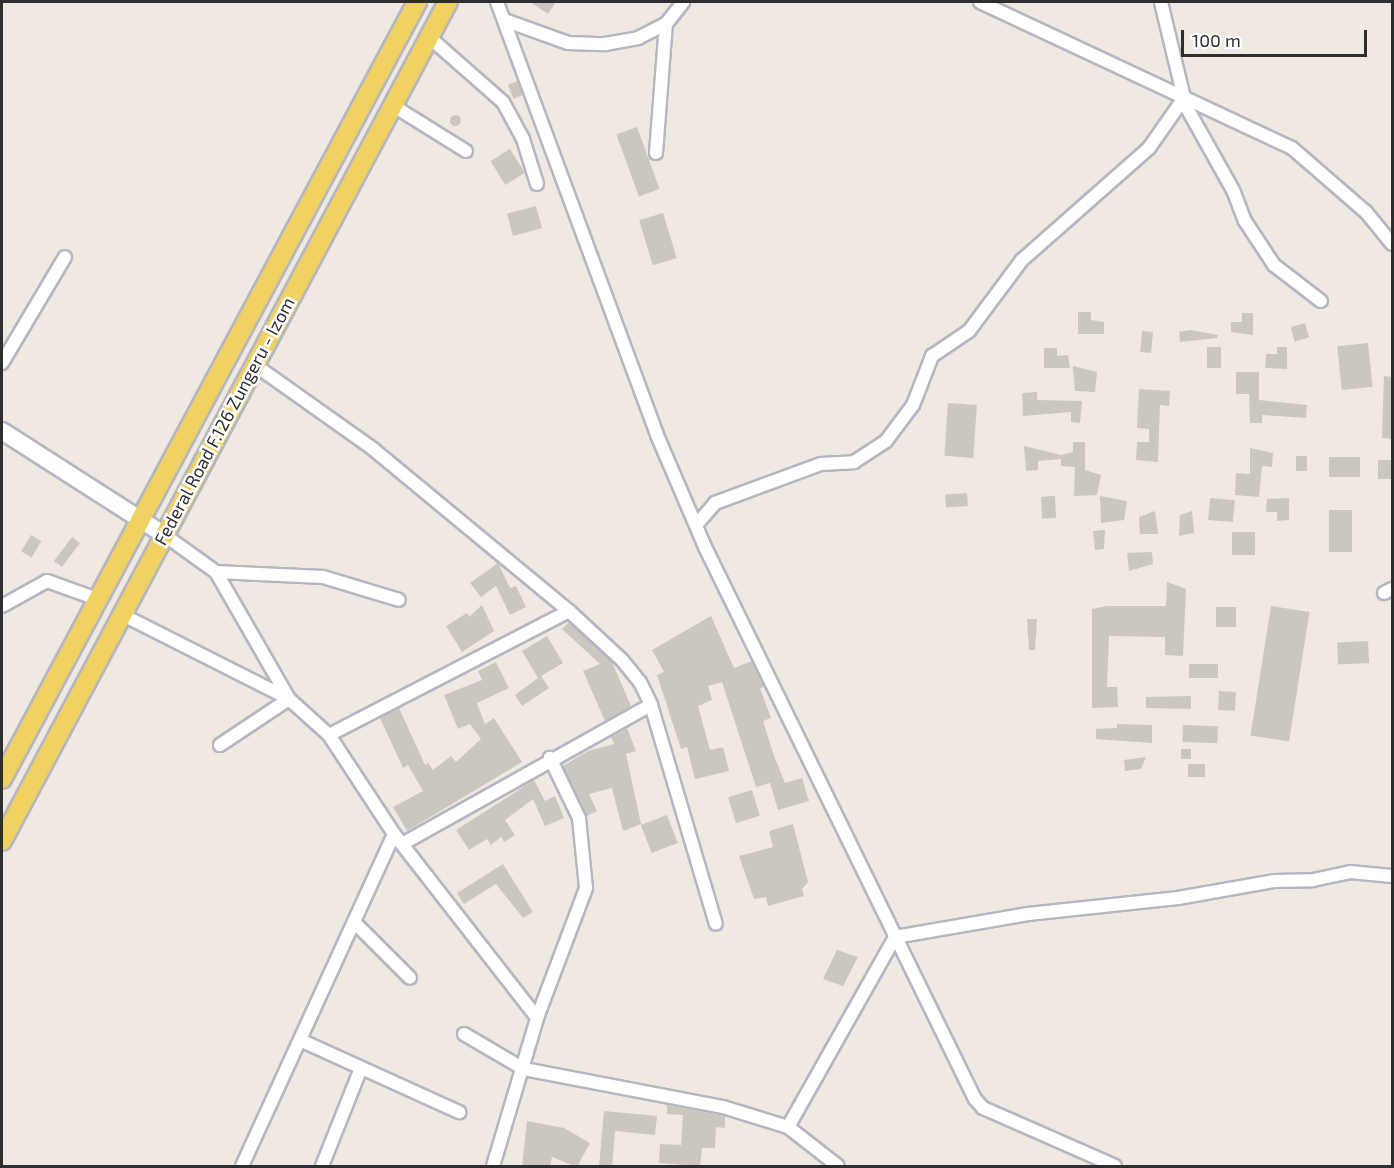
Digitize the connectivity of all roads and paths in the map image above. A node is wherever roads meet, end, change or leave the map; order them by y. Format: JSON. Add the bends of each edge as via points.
{"nodes":[{"id":1,"x":417,"y":2,"type":"edge"},
{"id":2,"x":448,"y":2,"type":"edge"},
{"id":3,"x":497,"y":2,"type":"edge"},
{"id":4,"x":683,"y":2,"type":"edge"},
{"id":5,"x":980,"y":2,"type":"edge"},
{"id":6,"x":1161,"y":2,"type":"edge"},
{"id":7,"x":507,"y":21,"type":"junction"},
{"id":8,"x":666,"y":24,"type":"junction"},
{"id":9,"x":429,"y":37,"type":"junction"},
{"id":10,"x":1183,"y":100,"type":"junction"},
{"id":11,"x":392,"y":105,"type":"junction"},
{"id":12,"x":466,"y":151,"type":"dead end"},
{"id":13,"x":656,"y":153,"type":"dead end"},
{"id":14,"x":537,"y":184,"type":"dead end"},
{"id":15,"x":1392,"y":244,"type":"edge"},
{"id":16,"x":65,"y":257,"type":"dead end"},
{"id":17,"x":1321,"y":301,"type":"dead end"},
{"id":18,"x":2,"y":363,"type":"edge"},
{"id":19,"x":255,"y":365,"type":"junction"},
{"id":20,"x":2,"y":431,"type":"edge"},
{"id":21,"x":139,"y":521,"type":"junction"},
{"id":22,"x":697,"y":524,"type":"junction"},
{"id":23,"x":163,"y":534,"type":"junction"},
{"id":24,"x":216,"y":572,"type":"junction"},
{"id":25,"x":97,"y":599,"type":"junction"},
{"id":26,"x":399,"y":600,"type":"dead end"},
{"id":27,"x":2,"y":606,"type":"edge"},
{"id":28,"x":569,"y":611,"type":"junction"},
{"id":29,"x":121,"y":614,"type":"junction"},
{"id":30,"x":289,"y":699,"type":"junction"},
{"id":31,"x":651,"y":705,"type":"junction"},
{"id":32,"x":329,"y":735,"type":"junction"},
{"id":33,"x":220,"y":745,"type":"dead end"},
{"id":34,"x":550,"y":758,"type":"junction"},
{"id":35,"x":2,"y":779,"type":"edge"},
{"id":36,"x":398,"y":839,"type":"junction"},
{"id":37,"x":2,"y":841,"type":"edge"},
{"id":38,"x":1392,"y":876,"type":"edge"},
{"id":39,"x":354,"y":922,"type":"junction"},
{"id":40,"x":716,"y":924,"type":"dead end"},
{"id":41,"x":895,"y":937,"type":"junction"},
{"id":42,"x":410,"y":978,"type":"dead end"},
{"id":43,"x":537,"y":1018,"type":"junction"},
{"id":44,"x":464,"y":1034,"type":"dead end"},
{"id":45,"x":300,"y":1040,"type":"junction"},
{"id":46,"x":360,"y":1068,"type":"junction"},
{"id":47,"x":524,"y":1069,"type":"junction"},
{"id":48,"x":459,"y":1112,"type":"dead end"},
{"id":49,"x":788,"y":1127,"type":"junction"},
{"id":50,"x":242,"y":1167,"type":"edge"},
{"id":51,"x":322,"y":1167,"type":"edge"},
{"id":52,"x":493,"y":1167,"type":"edge"},
{"id":53,"x":838,"y":1167,"type":"edge"},
{"id":54,"x":1115,"y":1167,"type":"edge"}],
"edges":[{"from":1,"to":21,"type":"main road","name":"Federal Road F.126 Zungeru - Izom"},
{"from":2,"to":9,"type":"main road","name":"Federal Road F.126 Zungeru - Izom"},
{"from":3,"to":7,"type":"street"},
{"from":4,"to":8,"type":"street"},
{"from":5,"to":10,"type":"street"},
{"from":6,"to":10,"type":"street"},
{"from":7,"to":8,"type":"street","via":[[568,43],[596,45],[638,38]]},
{"from":7,"to":22,"type":"street","via":[[657,435]]},
{"from":8,"to":13,"type":"street"},
{"from":9,"to":11,"type":"main road","name":"Federal Road F.126 Zungeru - Izom"},
{"from":9,"to":14,"type":"street","via":[[503,102],[523,139]]},
{"from":10,"to":15,"type":"street","via":[[1303,155],[1366,212]]},
{"from":10,"to":17,"type":"street","via":[[1233,190],[1245,221],[1274,265]]},
{"from":10,"to":22,"type":"street","via":[[1149,148],[1022,260],[969,332],[932,356],[913,405],[886,441],[854,462],[821,464],[715,503]]},
{"from":11,"to":12,"type":"street"},
{"from":11,"to":19,"type":"main road","name":"Federal Road F.126 Zungeru - Izom"},
{"from":16,"to":18,"type":"street"},
{"from":19,"to":23,"type":"main road","name":"Federal Road F.126 Zungeru - Izom"},
{"from":19,"to":28,"type":"street","via":[[374,449]]},
{"from":20,"to":21,"type":"street"},
{"from":21,"to":23,"type":"street"},
{"from":21,"to":25,"type":"main road","name":"Federal Road F.126 Zungeru - Izom"},
{"from":22,"to":41,"type":"street","via":[[749,640]]},
{"from":23,"to":24,"type":"street"},
{"from":23,"to":29,"type":"main road","name":"Federal Road F.126 Zungeru - Izom"},
{"from":24,"to":26,"type":"street","via":[[329,578]]},
{"from":24,"to":30,"type":"street"},
{"from":25,"to":27,"type":"street","via":[[47,581]]},
{"from":25,"to":35,"type":"main road","name":"Federal Road F.126 Zungeru - Izom"},
{"from":28,"to":31,"type":"street","via":[[622,660],[640,682]]},
{"from":28,"to":32,"type":"street"},
{"from":29,"to":30,"type":"street"},
{"from":29,"to":37,"type":"main road","name":"Federal Road F.126 Zungeru - Izom"},
{"from":30,"to":32,"type":"street"},
{"from":30,"to":33,"type":"street"},
{"from":31,"to":34,"type":"street"},
{"from":31,"to":40,"type":"street"},
{"from":32,"to":36,"type":"street"},
{"from":34,"to":36,"type":"street"},
{"from":34,"to":43,"type":"street","via":[[579,818],[587,878],[583,899]]},
{"from":36,"to":39,"type":"street"},
{"from":36,"to":43,"type":"street"},
{"from":38,"to":41,"type":"street","via":[[1350,872],[1313,880],[1274,881],[1178,898],[1028,914]]},
{"from":39,"to":42,"type":"street"},
{"from":39,"to":45,"type":"street"},
{"from":41,"to":49,"type":"street"},
{"from":41,"to":54,"type":"street","via":[[983,1108]]},
{"from":43,"to":47,"type":"street"},
{"from":44,"to":47,"type":"street"},
{"from":45,"to":46,"type":"street"},
{"from":45,"to":50,"type":"street"},
{"from":46,"to":48,"type":"street"},
{"from":46,"to":51,"type":"street"},
{"from":47,"to":49,"type":"street","via":[[723,1107]]},
{"from":47,"to":52,"type":"street"},
{"from":49,"to":53,"type":"street"}]}
